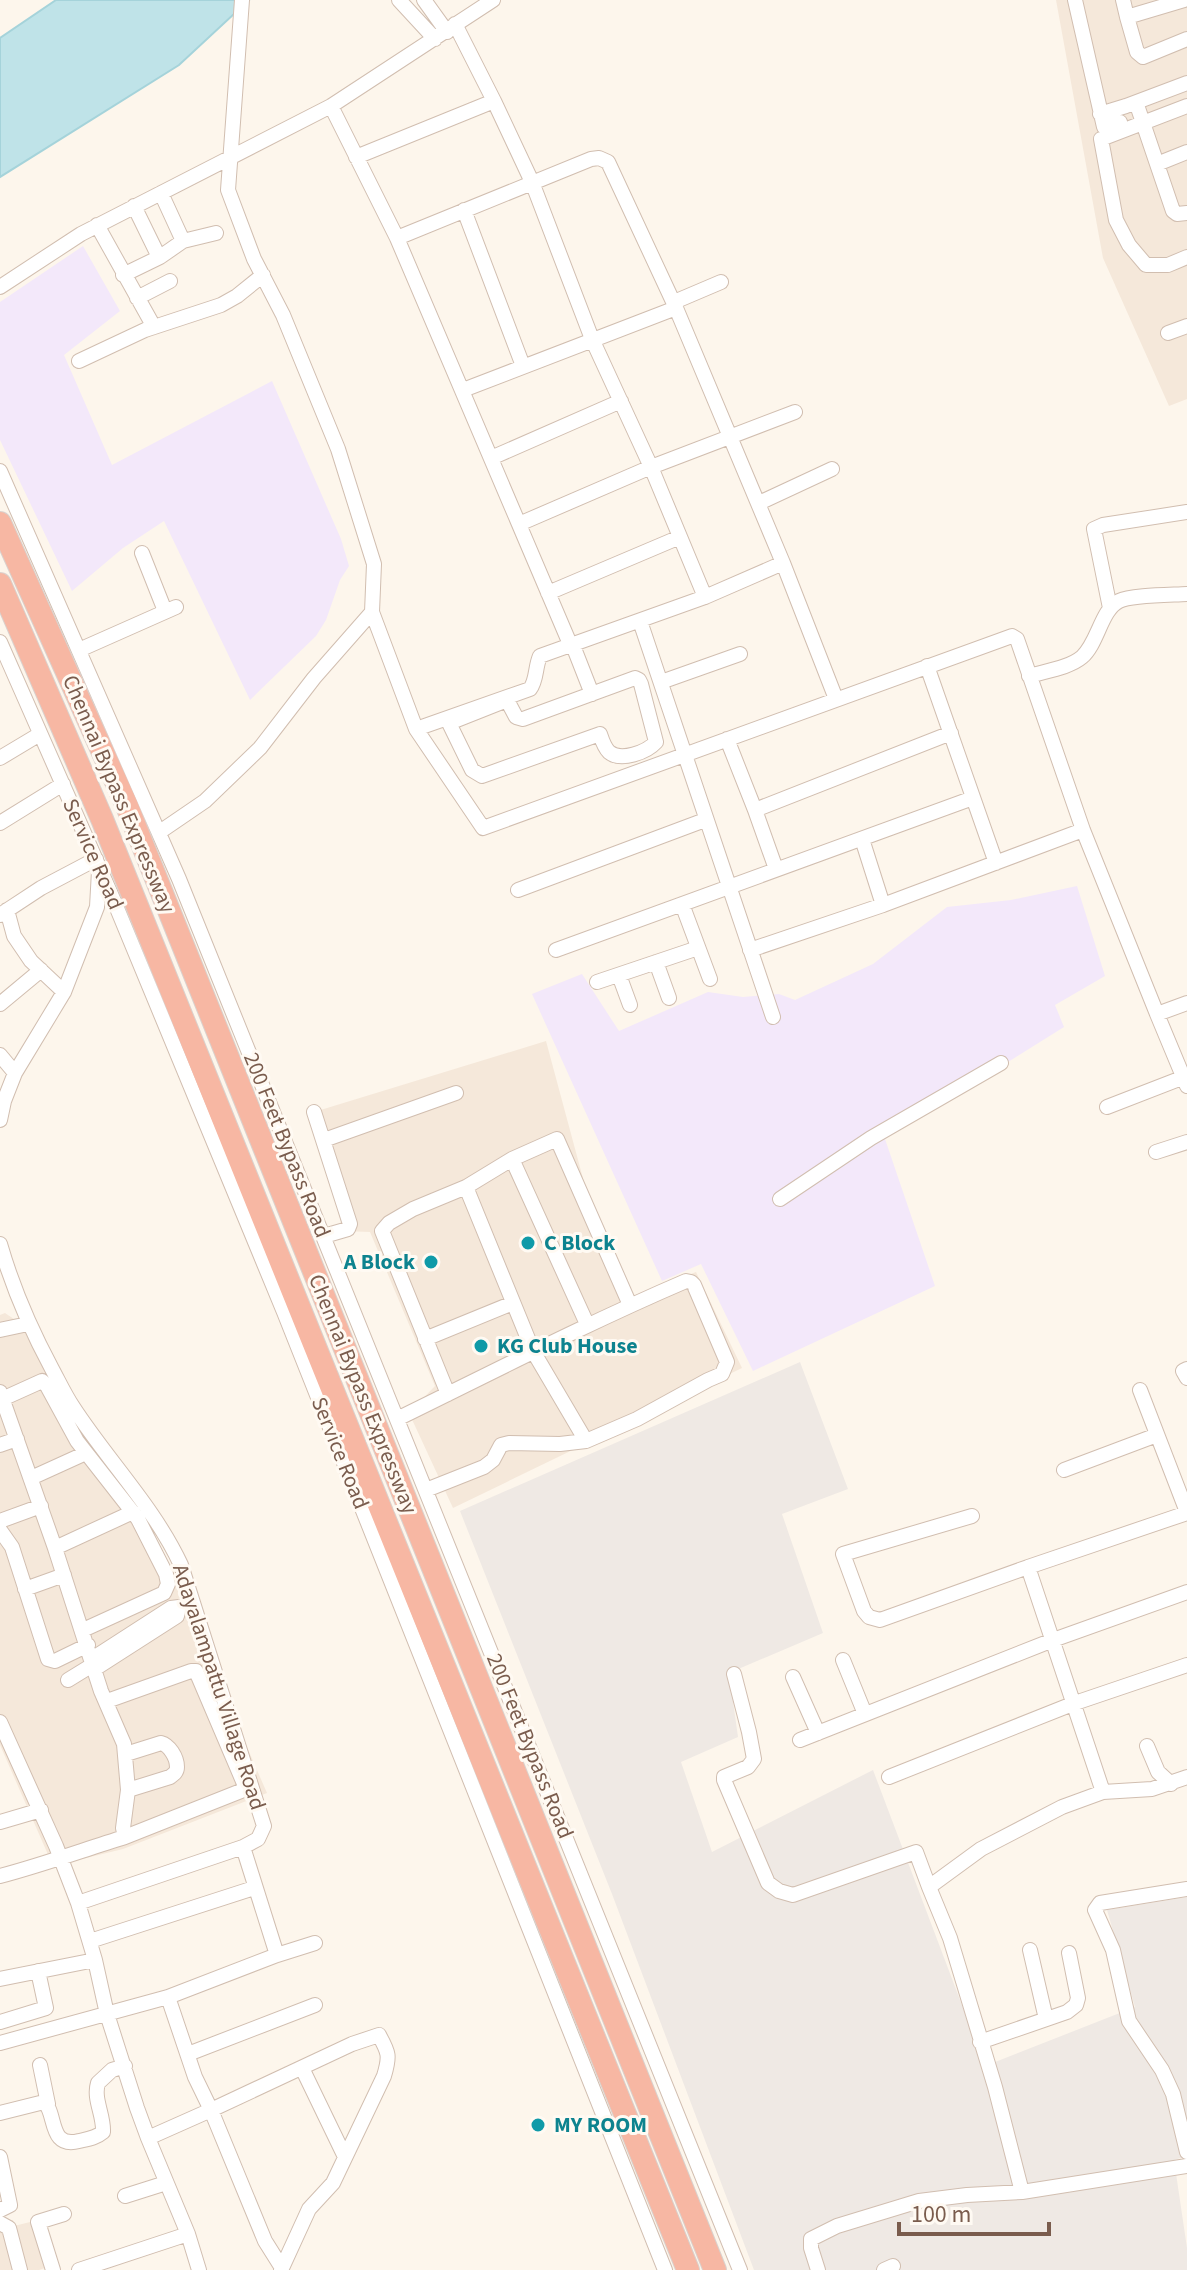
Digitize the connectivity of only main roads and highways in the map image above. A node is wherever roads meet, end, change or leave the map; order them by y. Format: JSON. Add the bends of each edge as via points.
{"nodes":[{"id":1,"x":0,"y":523,"type":"edge"},
{"id":2,"x":0,"y":584,"type":"edge"},
{"id":3,"x":688,"y":2270,"type":"edge"},
{"id":4,"x":715,"y":2270,"type":"edge"}],
"edges":[{"from":1,"to":4,"type":"highway","name":"Chennai Bypass Expressway","via":[[127,806]]},
{"from":2,"to":3,"type":"highway","name":"Chennai Bypass Expressway","via":[[102,819]]}]}
